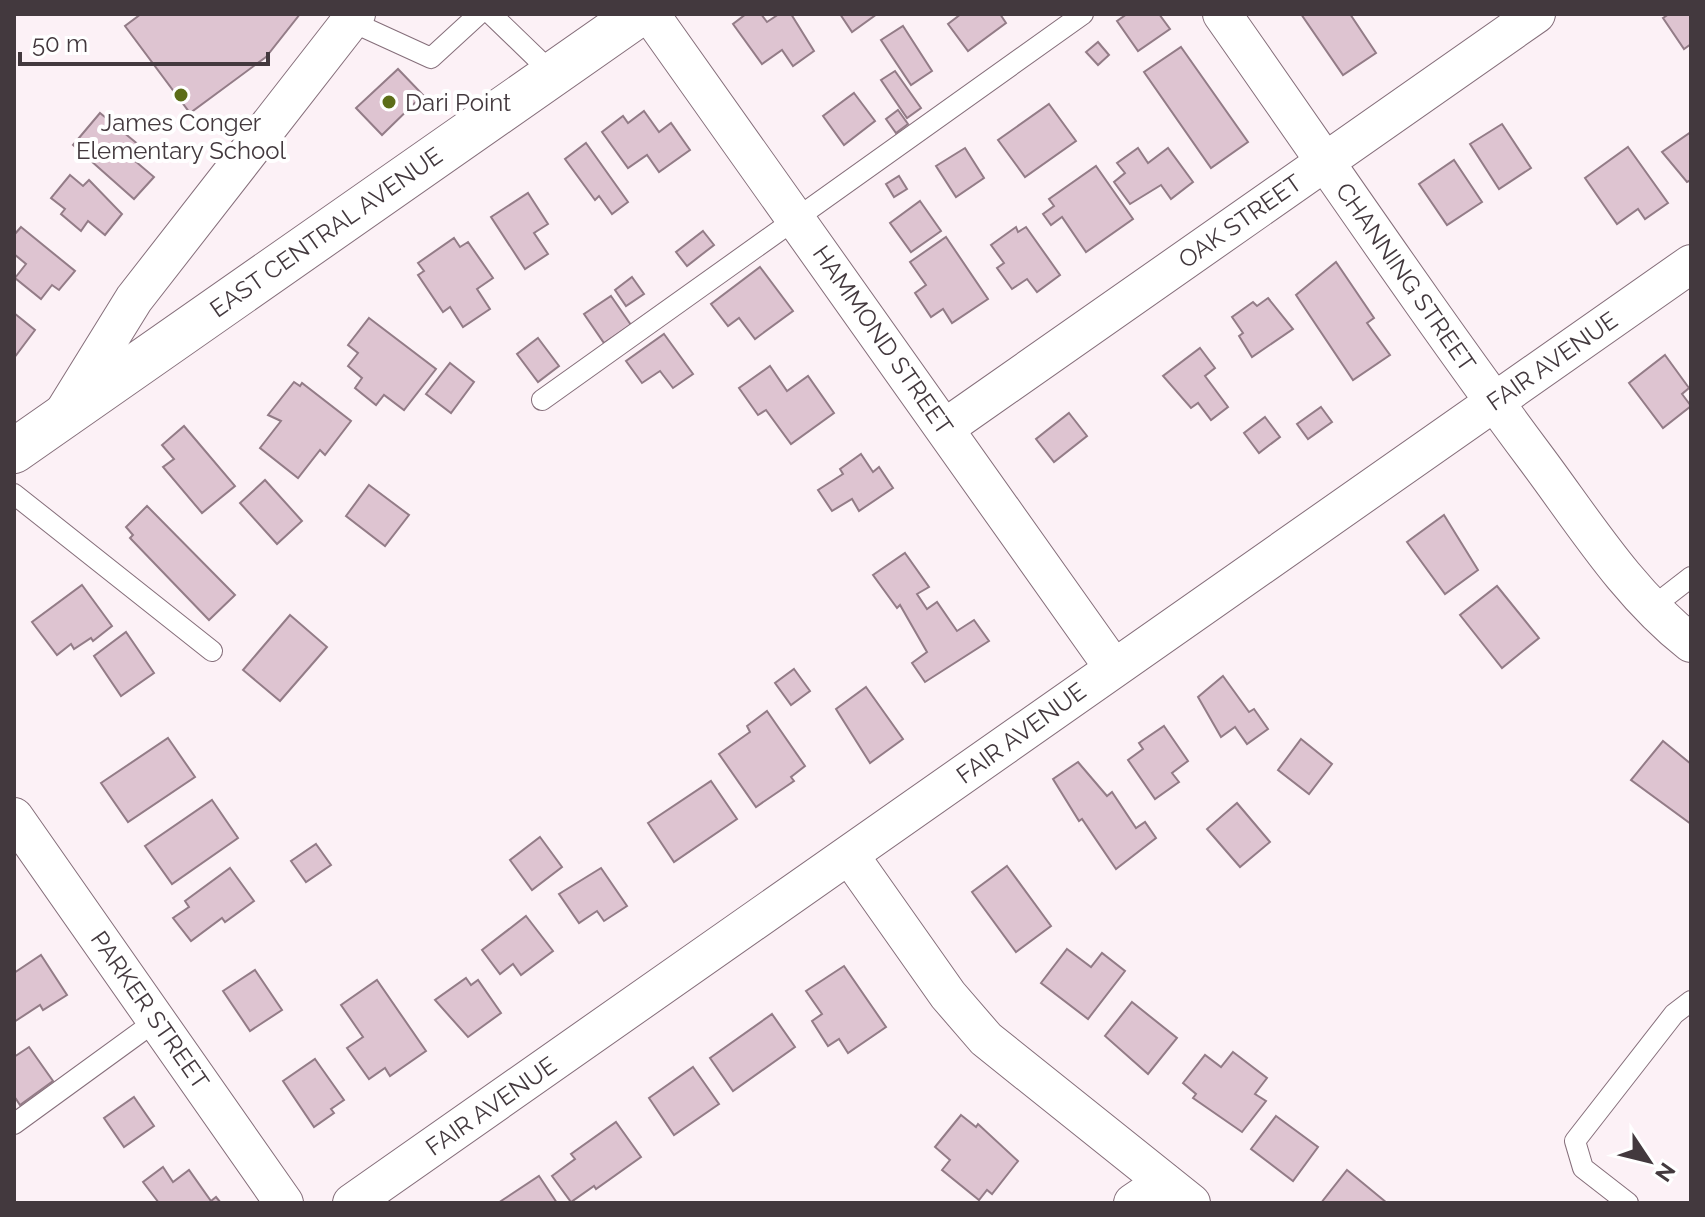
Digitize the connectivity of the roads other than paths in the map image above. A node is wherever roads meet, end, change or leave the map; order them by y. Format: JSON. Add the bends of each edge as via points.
{"nodes":[{"id":1,"x":479,"y":14,"type":"edge"},
{"id":2,"x":491,"y":14,"type":"edge"},
{"id":3,"x":639,"y":14,"type":"edge"},
{"id":4,"x":650,"y":14,"type":"edge"},
{"id":5,"x":1083,"y":14,"type":"edge"},
{"id":6,"x":1222,"y":14,"type":"edge"},
{"id":7,"x":1536,"y":14,"type":"edge"},
{"id":8,"x":353,"y":18,"type":"edge"},
{"id":9,"x":553,"y":74,"type":"junction"},
{"id":10,"x":1325,"y":162,"type":"junction"},
{"id":11,"x":798,"y":219,"type":"junction"},
{"id":12,"x":1691,"y":264,"type":"edge"},
{"id":13,"x":542,"y":400,"type":"dead end"},
{"id":14,"x":1494,"y":402,"type":"junction"},
{"id":15,"x":59,"y":419,"type":"junction"},
{"id":16,"x":945,"y":428,"type":"junction"},
{"id":17,"x":14,"y":451,"type":"edge"},
{"id":18,"x":14,"y":494,"type":"edge"},
{"id":19,"x":1691,"y":577,"type":"edge"},
{"id":20,"x":1651,"y":608,"type":"junction"},
{"id":21,"x":1691,"y":643,"type":"edge"},
{"id":22,"x":212,"y":651,"type":"dead end"},
{"id":23,"x":1113,"y":667,"type":"junction"},
{"id":24,"x":14,"y":817,"type":"edge"},
{"id":25,"x":850,"y":856,"type":"junction"},
{"id":26,"x":1691,"y":1001,"type":"edge"},
{"id":27,"x":157,"y":1020,"type":"junction"},
{"id":28,"x":14,"y":1124,"type":"edge"},
{"id":29,"x":1177,"y":1192,"type":"edge"},
{"id":30,"x":284,"y":1203,"type":"edge"},
{"id":31,"x":352,"y":1203,"type":"edge"},
{"id":32,"x":1133,"y":1203,"type":"edge"},
{"id":33,"x":1628,"y":1203,"type":"edge"}],
"edges":[{"from":1,"to":8,"type":"lane","via":[[431,58]]},
{"from":2,"to":9,"type":"lane"},
{"from":3,"to":9,"type":"main road","name":"EAST CENTRAL AVENUE"},
{"from":4,"to":11,"type":"street","name":"HAMMOND STREET"},
{"from":5,"to":11,"type":"lane"},
{"from":6,"to":10,"type":"street","name":"CHANNING STREET"},
{"from":7,"to":10,"type":"street","name":"OAK STREET"},
{"from":8,"to":15,"type":"street","via":[[134,299]]},
{"from":9,"to":15,"type":"main road","name":"EAST CENTRAL AVENUE"},
{"from":10,"to":14,"type":"street","name":"CHANNING STREET"},
{"from":10,"to":16,"type":"street","name":"OAK STREET"},
{"from":11,"to":13,"type":"lane"},
{"from":11,"to":16,"type":"street","name":"HAMMOND STREET"},
{"from":12,"to":14,"type":"street","name":"FAIR AVENUE"},
{"from":14,"to":20,"type":"street","name":"CHANNING STREET"},
{"from":14,"to":23,"type":"street","name":"FAIR AVENUE"},
{"from":15,"to":17,"type":"main road","name":"EAST CENTRAL AVENUE"},
{"from":16,"to":23,"type":"street","name":"HAMMOND STREET"},
{"from":18,"to":22,"type":"lane"},
{"from":19,"to":20,"type":"lane"},
{"from":20,"to":21,"type":"street","name":"CHANNING STREET"},
{"from":23,"to":25,"type":"street","name":"FAIR AVENUE"},
{"from":24,"to":27,"type":"street","name":"PARKER STREET"},
{"from":25,"to":29,"type":"street","via":[[948,995],[986,1039]]},
{"from":25,"to":31,"type":"street","name":"FAIR AVENUE"},
{"from":26,"to":33,"type":"lane","via":[[1674,1014],[1575,1141],[1583,1168]]},
{"from":27,"to":28,"type":"lane"},
{"from":27,"to":30,"type":"street","name":"PARKER STREET"},
{"from":29,"to":32,"type":"street"}]}
